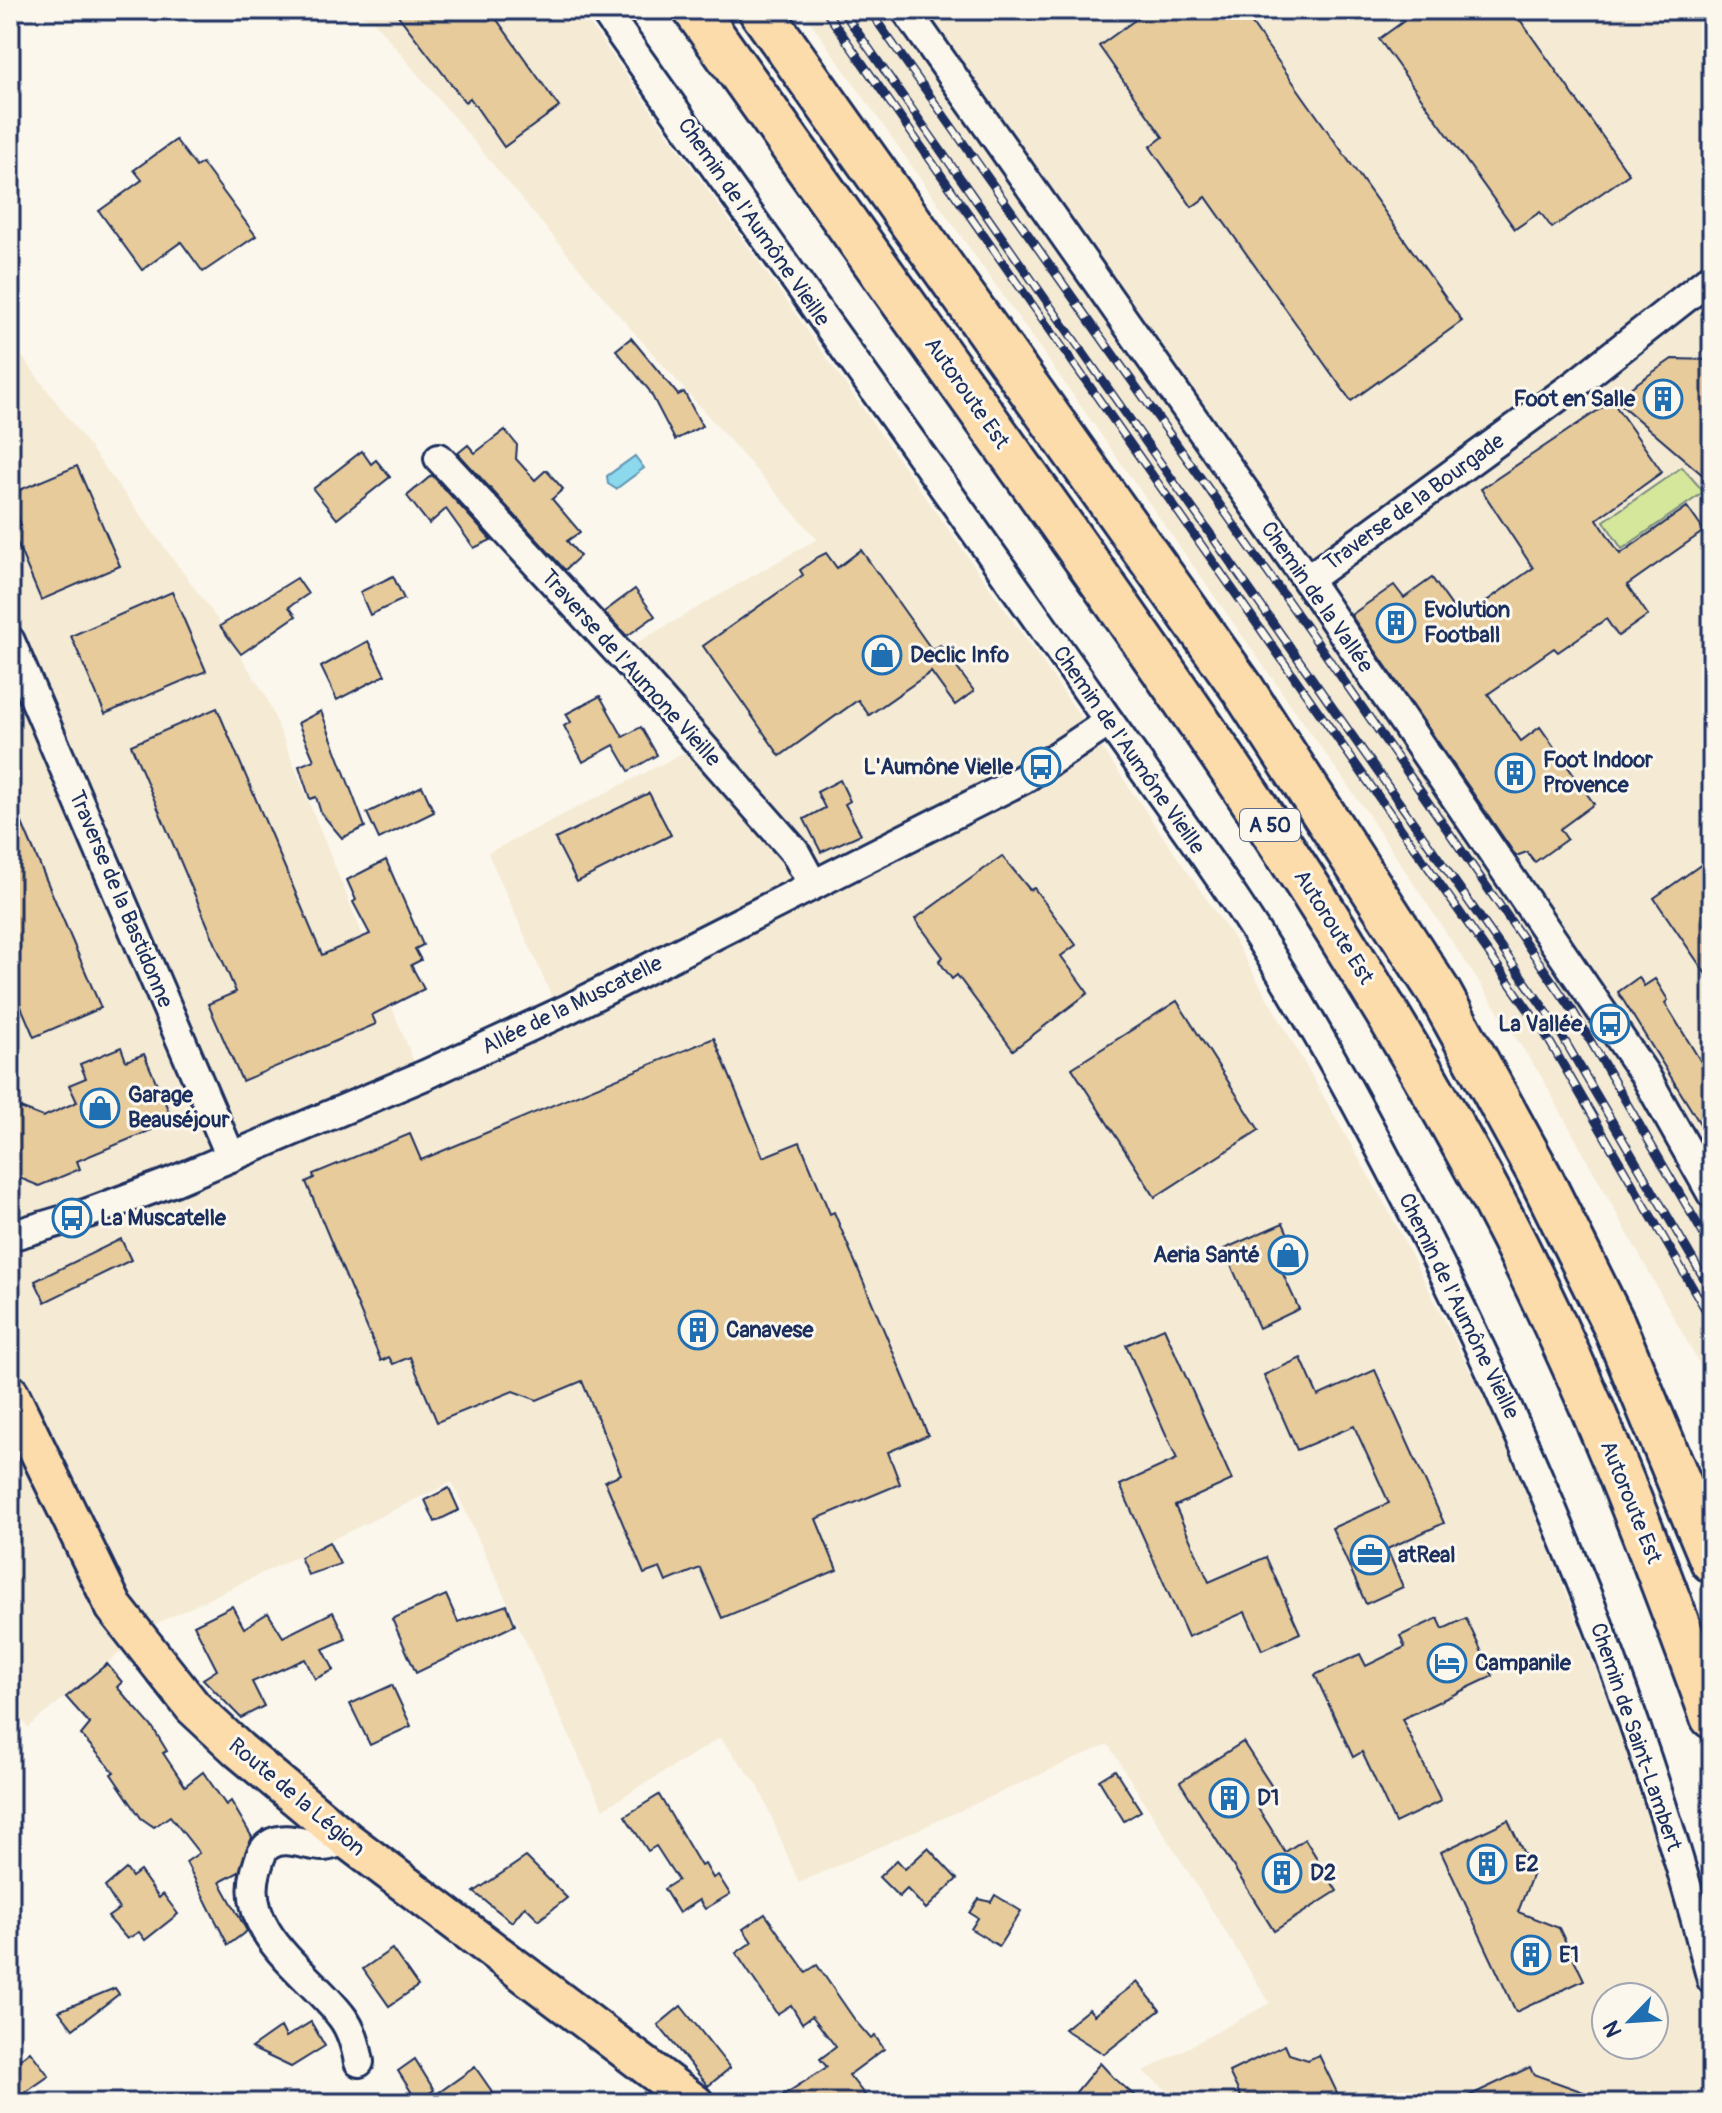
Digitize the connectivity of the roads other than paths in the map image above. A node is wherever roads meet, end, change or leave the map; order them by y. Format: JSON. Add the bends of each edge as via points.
{"nodes":[{"id":1,"x":604,"y":10,"type":"edge"},
{"id":2,"x":695,"y":10,"type":"edge"},
{"id":3,"x":760,"y":10,"type":"edge"},
{"id":4,"x":906,"y":10,"type":"edge"},
{"id":5,"x":1712,"y":277,"type":"edge"},
{"id":6,"x":439,"y":458,"type":"dead end"},
{"id":7,"x":1307,"y":580,"type":"junction"},
{"id":8,"x":10,"y":641,"type":"edge"},
{"id":9,"x":1109,"y":722,"type":"junction"},
{"id":10,"x":813,"y":885,"type":"junction"},
{"id":11,"x":231,"y":1157,"type":"junction"},
{"id":12,"x":1712,"y":1194,"type":"edge"},
{"id":13,"x":10,"y":1236,"type":"edge"},
{"id":14,"x":10,"y":1393,"type":"edge"},
{"id":15,"x":1567,"y":1542,"type":"joint"},
{"id":16,"x":1712,"y":1561,"type":"edge"},
{"id":17,"x":1712,"y":1717,"type":"edge"},
{"id":18,"x":347,"y":1840,"type":"junction"},
{"id":19,"x":1712,"y":1980,"type":"edge"},
{"id":20,"x":359,"y":2062,"type":"dead end"},
{"id":21,"x":695,"y":2103,"type":"edge"}],
"edges":[{"from":1,"to":9,"type":"street","name":"Chemin de l'Aumône Vieille"},
{"from":2,"to":17,"type":"highway","name":"Autoroute Est","number":"A 50","via":[[1194,711],[1401,1035],[1564,1344],[1647,1537]]},
{"from":3,"to":16,"type":"highway","number":"A 50","via":[[1242,688],[1439,992],[1614,1325]]},
{"from":4,"to":7,"type":"street","name":"Chemin de la Vallée"},
{"from":5,"to":7,"type":"street","name":"Traverse de la Bourgade","via":[[1577,383]]},
{"from":6,"to":10,"type":"street","name":"Traverse de l'Aumone Vieille","via":[[795,852]]},
{"from":7,"to":12,"type":"street","name":"Chemin de la Vallée","via":[[1645,1075]]},
{"from":8,"to":11,"type":"street","name":"Traverse de la Bastidonne"},
{"from":9,"to":10,"type":"street","name":"Allée de la Muscatelle","via":[[1023,779]]},
{"from":9,"to":15,"type":"street","name":"Chemin de l'Aumône Vieille","via":[[1239,906],[1355,1103],[1508,1403]]},
{"from":10,"to":11,"type":"street","name":"Allée de la Muscatelle","via":[[568,1009]]},
{"from":11,"to":13,"type":"street","name":"Allée de la Muscatelle","via":[[88,1213]]},
{"from":14,"to":18,"type":"main road","name":"Route de la Légion","via":[[114,1607],[153,1659],[239,1750]]},
{"from":15,"to":19,"type":"street","name":"Chemin de Saint-Lambert","via":[[1635,1725]]},
{"from":18,"to":20,"type":"street","via":[[326,1847],[285,1840],[271,1843],[262,1852],[253,1897],[259,1921],[343,2017]]},
{"from":18,"to":21,"type":"main road","name":"Route de la Légion"}]}
